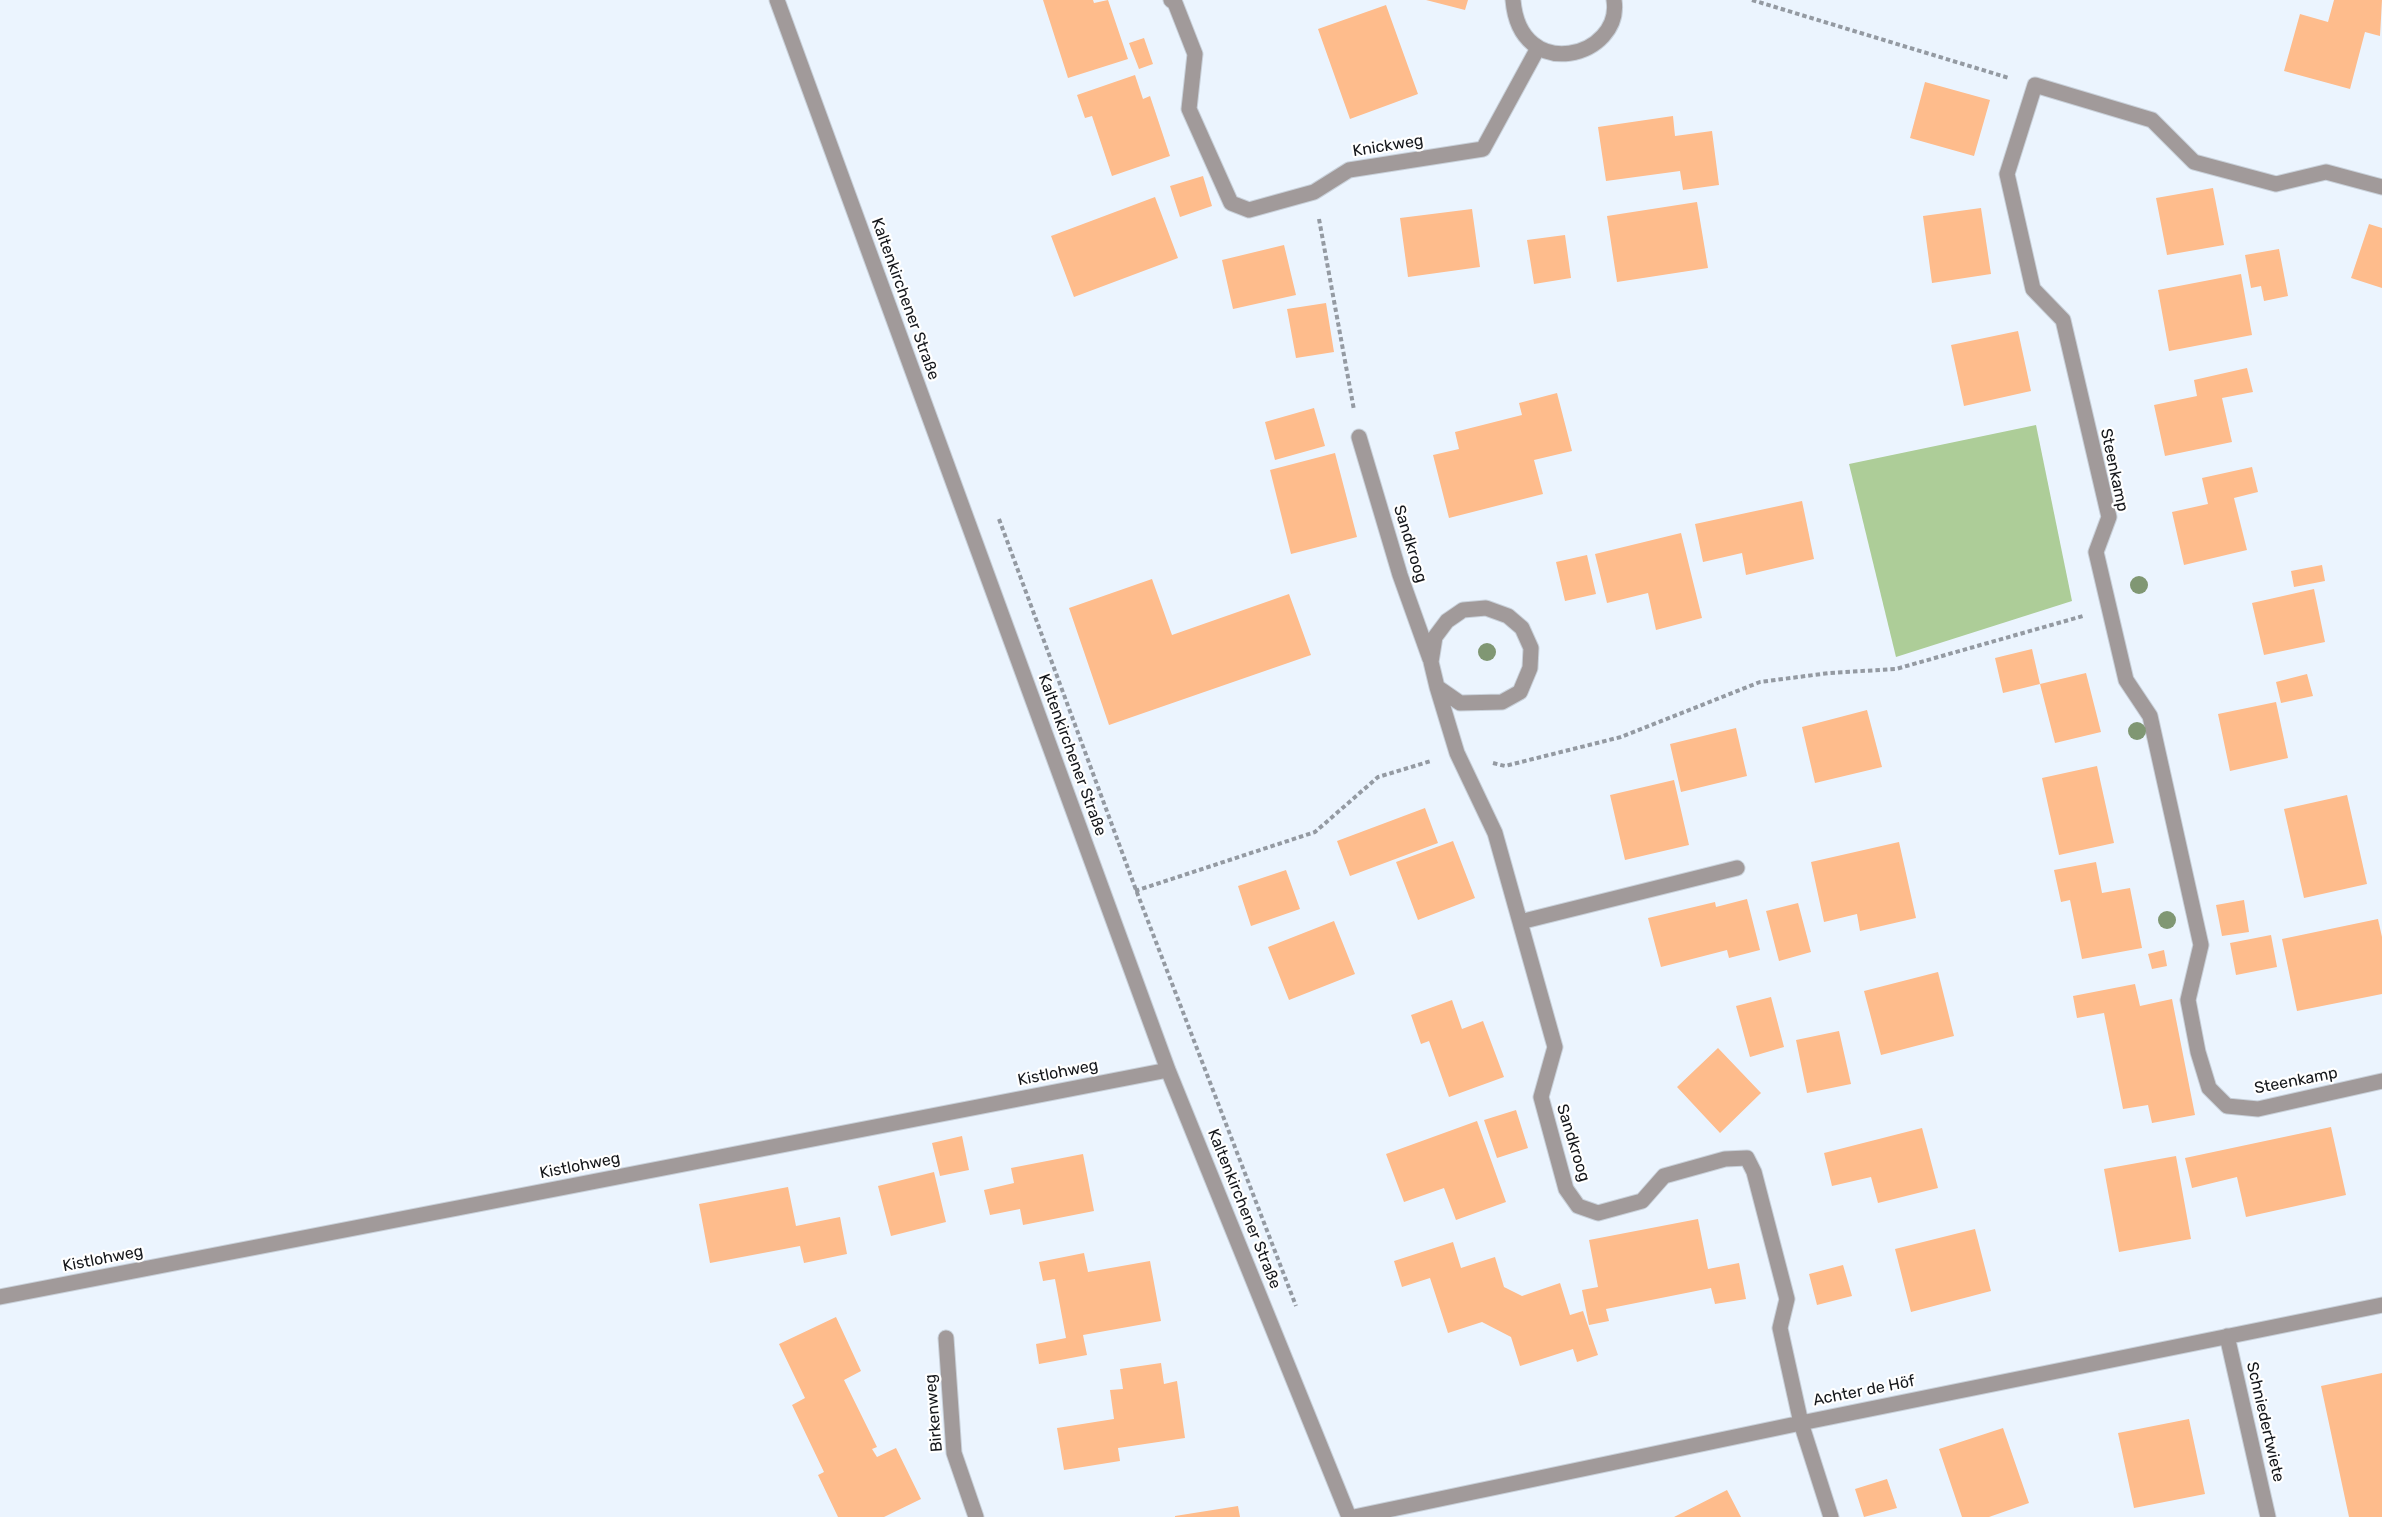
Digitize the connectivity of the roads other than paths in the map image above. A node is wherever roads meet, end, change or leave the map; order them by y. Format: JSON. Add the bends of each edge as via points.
{"nodes":[{"id":1,"x":777,"y":0,"type":"edge"},
{"id":2,"x":1171,"y":0,"type":"edge"},
{"id":3,"x":1513,"y":0,"type":"edge"},
{"id":4,"x":1614,"y":0,"type":"edge"},
{"id":5,"x":1538,"y":48,"type":"junction"},
{"id":6,"x":2382,"y":187,"type":"edge"},
{"id":7,"x":1359,"y":437,"type":"road end"},
{"id":8,"x":1431,"y":662,"type":"junction"},
{"id":9,"x":1437,"y":687,"type":"junction"},
{"id":10,"x":1737,"y":868,"type":"dead end"},
{"id":11,"x":1520,"y":922,"type":"junction"},
{"id":12,"x":1168,"y":1070,"type":"junction"},
{"id":13,"x":2382,"y":1081,"type":"edge"},
{"id":14,"x":0,"y":1297,"type":"edge"},
{"id":15,"x":2382,"y":1305,"type":"edge"},
{"id":16,"x":2227,"y":1336,"type":"junction"},
{"id":17,"x":946,"y":1338,"type":"dead end"},
{"id":18,"x":1801,"y":1422,"type":"junction"},
{"id":19,"x":976,"y":1517,"type":"edge"},
{"id":20,"x":1351,"y":1517,"type":"edge"},
{"id":21,"x":1831,"y":1517,"type":"edge"},
{"id":22,"x":2268,"y":1517,"type":"edge"}],
"edges":[{"from":1,"to":12,"type":"street","name":"Kaltenkirchener Straße"},
{"from":2,"to":5,"type":"street","name":"Knickweg","via":[[1195,54],[1189,109],[1231,203],[1249,210],[1314,192],[1349,170],[1483,149]]},
{"from":3,"to":5,"type":"street","via":[[1514,17],[1523,34]]},
{"from":4,"to":5,"type":"street","via":[[1609,26],[1597,42],[1578,52],[1558,54]]},
{"from":6,"to":13,"type":"street","name":"Steenkamp","via":[[2326,172],[2276,184],[2194,162],[2152,120],[2035,85],[2007,174],[2033,289],[2063,321],[2109,517],[2096,552],[2126,680],[2150,716],[2201,945],[2187,1000],[2209,1088],[2227,1106],[2258,1109]]},
{"from":7,"to":8,"type":"street","name":"Sandkroog","via":[[1400,575]]},
{"from":8,"to":9,"type":"street","name":"Sandkroog"},
{"from":8,"to":9,"type":"street","name":"Sandkroog","via":[[1435,637],[1447,621],[1463,610],[1486,609],[1508,616],[1522,628],[1531,648],[1530,668],[1520,692],[1502,702],[1460,704]]},
{"from":9,"to":11,"type":"street","name":"Sandkroog","via":[[1457,753],[1495,833]]},
{"from":10,"to":11,"type":"street"},
{"from":11,"to":18,"type":"street","name":"Sandkroog","via":[[1555,1047],[1541,1097],[1566,1189],[1578,1206],[1598,1213],[1642,1201],[1664,1176],[1725,1159],[1747,1158],[1787,1299],[1780,1328]]},
{"from":12,"to":14,"type":"street","name":"Kistlohweg"},
{"from":12,"to":20,"type":"street","name":"Kaltenkirchener Straße"},
{"from":15,"to":16,"type":"street","name":"Achter de Höf"},
{"from":16,"to":18,"type":"street","name":"Achter de Höf"},
{"from":16,"to":22,"type":"street","name":"Schniedertwiete"},
{"from":17,"to":19,"type":"street","name":"Birkenweg","via":[[954,1453]]},
{"from":18,"to":20,"type":"street","name":"Achter de Höf"},
{"from":18,"to":21,"type":"street"}]}
